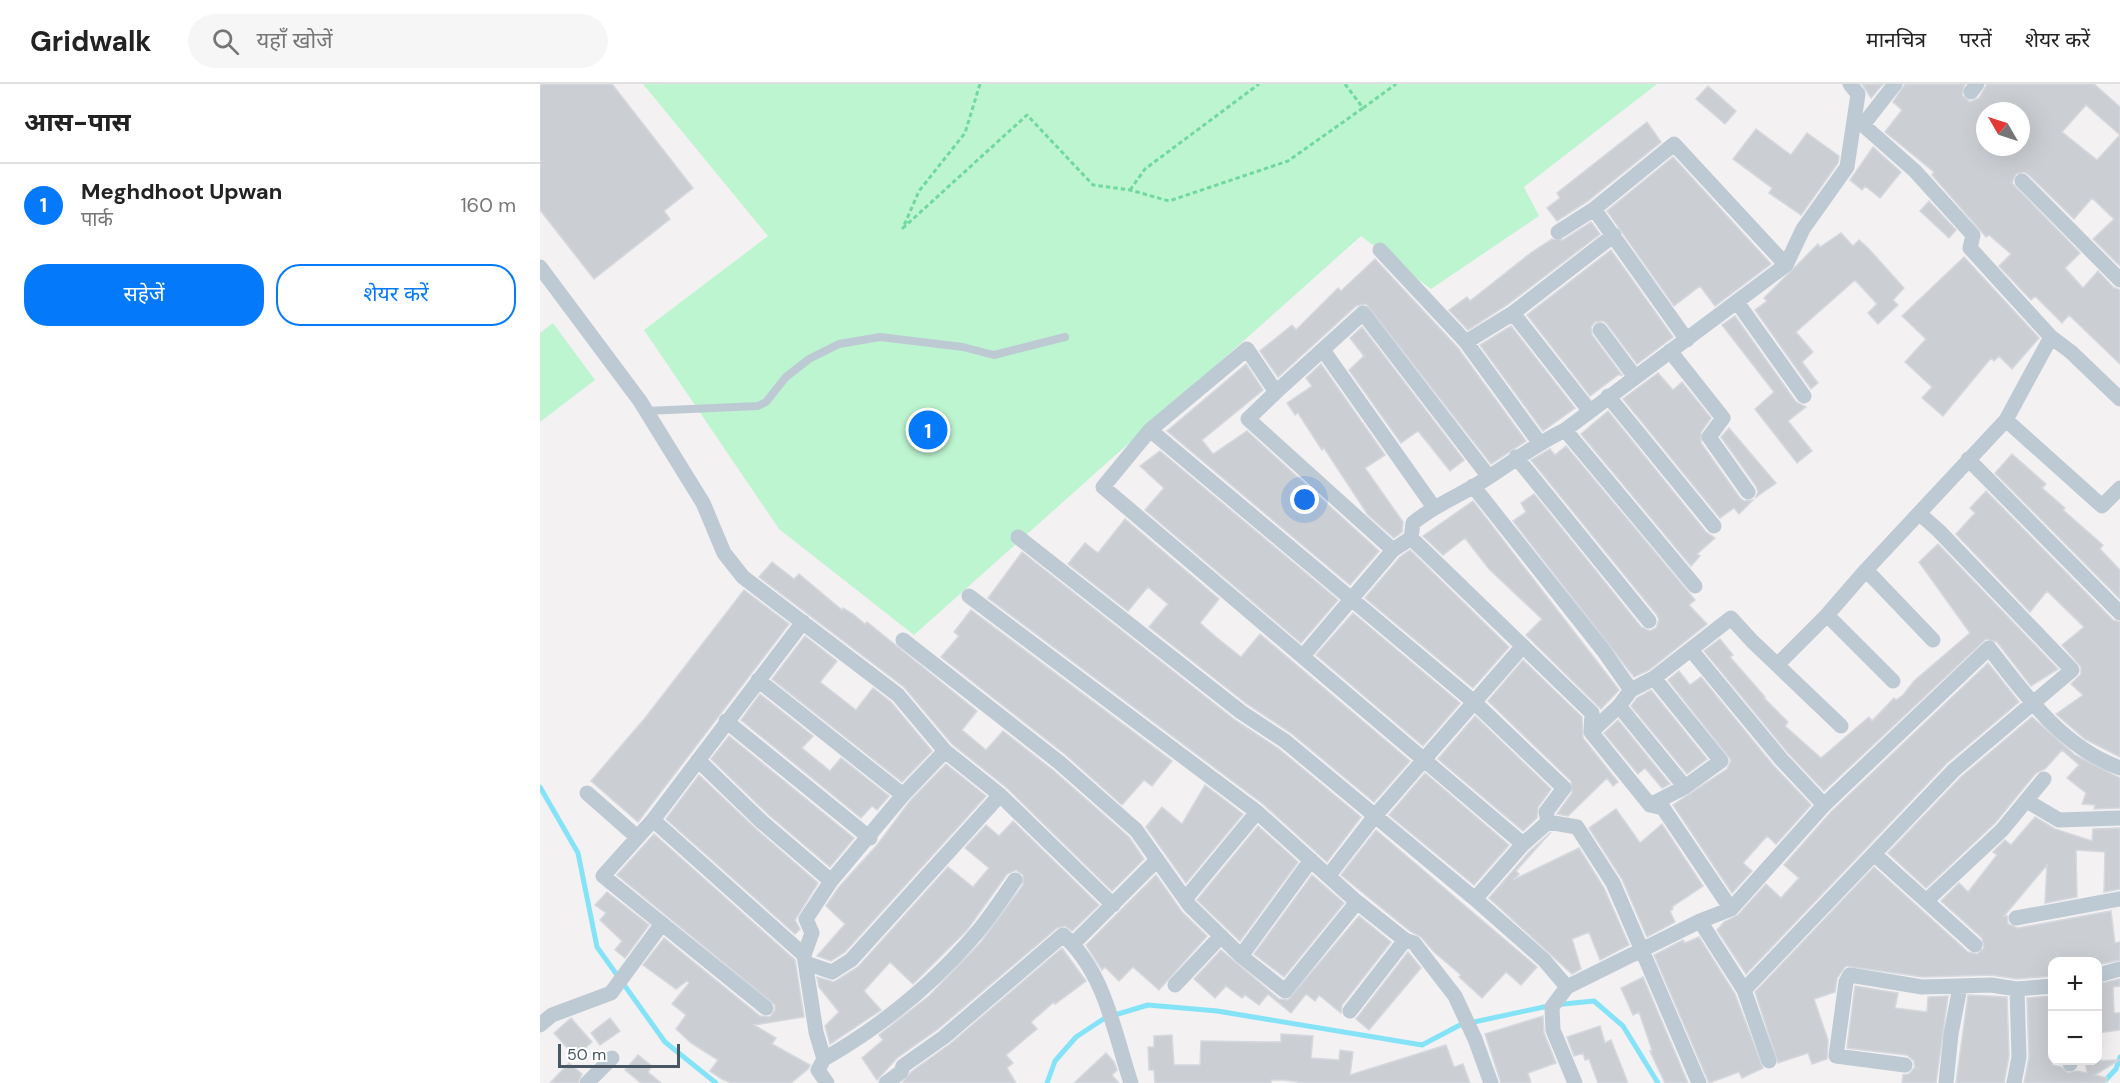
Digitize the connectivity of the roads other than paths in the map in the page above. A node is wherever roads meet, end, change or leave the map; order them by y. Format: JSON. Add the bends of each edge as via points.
{"nodes":[{"id":1,"x":1851,"y":84,"type":"edge"},
{"id":2,"x":1895,"y":84,"type":"edge"},
{"id":3,"x":1859,"y":125,"type":"junction"},
{"id":4,"x":2022,"y":181,"type":"dead end"},
{"id":5,"x":1594,"y":209,"type":"junction"},
{"id":6,"x":1558,"y":232,"type":"dead end"},
{"id":7,"x":1614,"y":235,"type":"junction"},
{"id":8,"x":1380,"y":250,"type":"dead end"},
{"id":9,"x":1786,"y":265,"type":"junction"},
{"id":10,"x":540,"y":267,"type":"edge"},
{"id":11,"x":2120,"y":280,"type":"edge"},
{"id":12,"x":1737,"y":302,"type":"junction"},
{"id":13,"x":1512,"y":313,"type":"junction"},
{"id":14,"x":1600,"y":330,"type":"dead end"},
{"id":15,"x":1065,"y":337,"type":"dead end"},
{"id":16,"x":2051,"y":337,"type":"junction"},
{"id":17,"x":1687,"y":340,"type":"junction"},
{"id":18,"x":1466,"y":342,"type":"junction"},
{"id":19,"x":1323,"y":350,"type":"junction"},
{"id":20,"x":1670,"y":351,"type":"junction"},
{"id":21,"x":1635,"y":377,"type":"junction"},
{"id":22,"x":1276,"y":392,"type":"junction"},
{"id":23,"x":1608,"y":396,"type":"junction"},
{"id":24,"x":1804,"y":396,"type":"dead end"},
{"id":25,"x":2120,"y":399,"type":"edge"},
{"id":26,"x":643,"y":406,"type":"junction"},
{"id":27,"x":1589,"y":410,"type":"junction"},
{"id":28,"x":2006,"y":420,"type":"junction"},
{"id":29,"x":1150,"y":430,"type":"junction"},
{"id":30,"x":1565,"y":430,"type":"junction"},
{"id":31,"x":1539,"y":442,"type":"junction"},
{"id":32,"x":1516,"y":457,"type":"junction"},
{"id":33,"x":1968,"y":459,"type":"junction"},
{"id":34,"x":1489,"y":477,"type":"junction"},
{"id":35,"x":1473,"y":486,"type":"junction"},
{"id":36,"x":2120,"y":488,"type":"edge"},
{"id":37,"x":1748,"y":492,"type":"dead end"},
{"id":38,"x":1433,"y":506,"type":"junction"},
{"id":39,"x":1920,"y":514,"type":"junction"},
{"id":40,"x":1714,"y":526,"type":"dead end"},
{"id":41,"x":1018,"y":537,"type":"dead end"},
{"id":42,"x":1411,"y":538,"type":"junction"},
{"id":43,"x":1393,"y":550,"type":"junction"},
{"id":44,"x":1866,"y":570,"type":"junction"},
{"id":45,"x":1695,"y":586,"type":"dead end"},
{"id":46,"x":969,"y":596,"type":"dead end"},
{"id":47,"x":1350,"y":600,"type":"junction"},
{"id":48,"x":2120,"y":613,"type":"edge"},
{"id":49,"x":1827,"y":615,"type":"junction"},
{"id":50,"x":1649,"y":621,"type":"dead end"},
{"id":51,"x":803,"y":622,"type":"junction"},
{"id":52,"x":903,"y":640,"type":"dead end"},
{"id":53,"x":1933,"y":640,"type":"dead end"},
{"id":54,"x":1523,"y":646,"type":"junction"},
{"id":55,"x":1691,"y":650,"type":"junction"},
{"id":56,"x":1303,"y":656,"type":"junction"},
{"id":57,"x":1777,"y":665,"type":"junction"},
{"id":58,"x":1654,"y":678,"type":"junction"},
{"id":59,"x":758,"y":680,"type":"junction"},
{"id":60,"x":1893,"y":681,"type":"dead end"},
{"id":61,"x":1631,"y":690,"type":"junction"},
{"id":62,"x":1474,"y":702,"type":"junction"},
{"id":63,"x":2033,"y":705,"type":"junction"},
{"id":64,"x":1619,"y":706,"type":"junction"},
{"id":65,"x":726,"y":721,"type":"junction"},
{"id":66,"x":1841,"y":726,"type":"dead end"},
{"id":67,"x":1591,"y":732,"type":"junction"},
{"id":68,"x":945,"y":751,"type":"junction"},
{"id":69,"x":698,"y":760,"type":"junction"},
{"id":70,"x":1424,"y":763,"type":"junction"},
{"id":71,"x":2120,"y":768,"type":"edge"},
{"id":72,"x":2044,"y":779,"type":"dead end"},
{"id":73,"x":1685,"y":787,"type":"junction"},
{"id":74,"x":587,"y":793,"type":"dead end"},
{"id":75,"x":903,"y":795,"type":"junction"},
{"id":76,"x":1000,"y":795,"type":"junction"},
{"id":77,"x":2027,"y":801,"type":"junction"},
{"id":78,"x":1650,"y":805,"type":"junction"},
{"id":79,"x":1824,"y":805,"type":"junction"},
{"id":80,"x":1257,"y":812,"type":"junction"},
{"id":81,"x":1374,"y":817,"type":"junction"},
{"id":82,"x":2120,"y":818,"type":"edge"},
{"id":83,"x":653,"y":820,"type":"junction"},
{"id":84,"x":1548,"y":822,"type":"junction"},
{"id":85,"x":637,"y":837,"type":"junction"},
{"id":86,"x":870,"y":838,"type":"junction"},
{"id":87,"x":1523,"y":844,"type":"junction"},
{"id":88,"x":1874,"y":854,"type":"junction"},
{"id":89,"x":1157,"y":860,"type":"junction"},
{"id":90,"x":1311,"y":860,"type":"junction"},
{"id":91,"x":1329,"y":875,"type":"junction"},
{"id":92,"x":1016,"y":880,"type":"dead end"},
{"id":93,"x":831,"y":881,"type":"junction"},
{"id":94,"x":1186,"y":898,"type":"junction"},
{"id":95,"x":1475,"y":899,"type":"junction"},
{"id":96,"x":2120,"y":899,"type":"edge"},
{"id":97,"x":1926,"y":901,"type":"junction"},
{"id":98,"x":1357,"y":902,"type":"junction"},
{"id":99,"x":1113,"y":905,"type":"junction"},
{"id":100,"x":1731,"y":909,"type":"junction"},
{"id":101,"x":2016,"y":918,"type":"dead end"},
{"id":102,"x":1700,"y":921,"type":"junction"},
{"id":103,"x":661,"y":924,"type":"junction"},
{"id":104,"x":1221,"y":936,"type":"junction"},
{"id":105,"x":1405,"y":940,"type":"junction"},
{"id":106,"x":1073,"y":944,"type":"junction"},
{"id":107,"x":1975,"y":945,"type":"dead end"},
{"id":108,"x":1642,"y":951,"type":"junction"},
{"id":109,"x":1241,"y":956,"type":"junction"},
{"id":110,"x":805,"y":959,"type":"junction"},
{"id":111,"x":2120,"y":969,"type":"edge"},
{"id":112,"x":2102,"y":974,"type":"edge"},
{"id":113,"x":1175,"y":985,"type":"dead end"},
{"id":114,"x":2048,"y":986,"type":"edge"},
{"id":115,"x":1567,"y":987,"type":"junction"},
{"id":116,"x":1960,"y":987,"type":"junction"},
{"id":117,"x":2017,"y":989,"type":"junction"},
{"id":118,"x":1744,"y":990,"type":"junction"},
{"id":119,"x":766,"y":1008,"type":"dead end"},
{"id":120,"x":1350,"y":1011,"type":"dead end"},
{"id":121,"x":540,"y":1026,"type":"edge"},
{"id":122,"x":612,"y":1058,"type":"dead end"},
{"id":123,"x":824,"y":1059,"type":"junction"},
{"id":124,"x":1769,"y":1061,"type":"dead end"},
{"id":125,"x":1905,"y":1065,"type":"dead end"},
{"id":126,"x":904,"y":1078,"type":"edge"},
{"id":127,"x":587,"y":1083,"type":"edge"},
{"id":128,"x":827,"y":1083,"type":"edge"},
{"id":129,"x":886,"y":1083,"type":"edge"},
{"id":130,"x":1131,"y":1083,"type":"edge"},
{"id":131,"x":1491,"y":1083,"type":"edge"},
{"id":132,"x":1575,"y":1083,"type":"edge"},
{"id":133,"x":1699,"y":1083,"type":"edge"},
{"id":134,"x":1946,"y":1083,"type":"edge"},
{"id":135,"x":2014,"y":1083,"type":"edge"}],
"edges":[{"from":1,"to":3,"type":"street","via":[[1858,94]]},
{"from":2,"to":3,"type":"street"},
{"from":3,"to":9,"type":"street","via":[[1847,167],[1803,229]]},
{"from":3,"to":16,"type":"street","via":[[1915,171],[1973,235],[1970,248]]},
{"from":4,"to":11,"type":"street"},
{"from":5,"to":6,"type":"street"},
{"from":5,"to":7,"type":"street"},
{"from":5,"to":9,"type":"street","via":[[1674,144]]},
{"from":7,"to":13,"type":"street"},
{"from":7,"to":17,"type":"street"},
{"from":8,"to":18,"type":"street"},
{"from":9,"to":12,"type":"street"},
{"from":10,"to":26,"type":"street"},
{"from":12,"to":17,"type":"street"},
{"from":12,"to":24,"type":"street"},
{"from":13,"to":18,"type":"street"},
{"from":13,"to":27,"type":"street"},
{"from":14,"to":21,"type":"street"},
{"from":15,"to":26,"type":"lane","via":[[994,355],[963,346],[880,337],[838,344],[809,359],[758,406]]},
{"from":16,"to":25,"type":"street"},
{"from":16,"to":28,"type":"street"},
{"from":17,"to":20,"type":"street"},
{"from":18,"to":31,"type":"street"},
{"from":19,"to":22,"type":"street"},
{"from":19,"to":34,"type":"street","via":[[1363,313]]},
{"from":19,"to":38,"type":"street"},
{"from":20,"to":21,"type":"street"},
{"from":20,"to":37,"type":"street","via":[[1723,418],[1709,437]]},
{"from":21,"to":23,"type":"street"},
{"from":22,"to":29,"type":"street","via":[[1247,349]]},
{"from":22,"to":43,"type":"street","via":[[1248,419]]},
{"from":23,"to":27,"type":"street"},
{"from":23,"to":40,"type":"street"},
{"from":26,"to":51,"type":"street","via":[[703,503],[724,553],[743,577]]},
{"from":27,"to":30,"type":"street"},
{"from":28,"to":33,"type":"street"},
{"from":28,"to":36,"type":"street","via":[[2102,506]]},
{"from":29,"to":47,"type":"street"},
{"from":29,"to":56,"type":"street","via":[[1103,487]]},
{"from":30,"to":31,"type":"street"},
{"from":30,"to":45,"type":"street"},
{"from":31,"to":32,"type":"street"},
{"from":32,"to":34,"type":"street"},
{"from":32,"to":50,"type":"street"},
{"from":33,"to":39,"type":"street"},
{"from":33,"to":48,"type":"street"},
{"from":34,"to":35,"type":"street"},
{"from":35,"to":38,"type":"street"},
{"from":35,"to":61,"type":"street"},
{"from":38,"to":42,"type":"street","via":[[1413,523]]},
{"from":39,"to":44,"type":"street"},
{"from":39,"to":63,"type":"street","via":[[2072,670]]},
{"from":41,"to":81,"type":"street","via":[[1241,712],[1285,741]]},
{"from":42,"to":43,"type":"street"},
{"from":42,"to":54,"type":"street"},
{"from":43,"to":47,"type":"street"},
{"from":44,"to":49,"type":"street"},
{"from":44,"to":53,"type":"street"},
{"from":46,"to":80,"type":"street"},
{"from":47,"to":56,"type":"street"},
{"from":47,"to":62,"type":"street"},
{"from":49,"to":57,"type":"street"},
{"from":49,"to":60,"type":"street"},
{"from":51,"to":59,"type":"street"},
{"from":51,"to":68,"type":"street","via":[[898,695]]},
{"from":52,"to":89,"type":"street","via":[[1060,764],[1136,830]]},
{"from":54,"to":62,"type":"street"},
{"from":54,"to":67,"type":"street","via":[[1592,713]]},
{"from":55,"to":57,"type":"street","via":[[1731,618]]},
{"from":55,"to":58,"type":"street"},
{"from":55,"to":79,"type":"street"},
{"from":56,"to":70,"type":"street"},
{"from":57,"to":66,"type":"street"},
{"from":58,"to":61,"type":"street"},
{"from":58,"to":73,"type":"street","via":[[1721,761]]},
{"from":59,"to":65,"type":"street"},
{"from":59,"to":75,"type":"street"},
{"from":61,"to":64,"type":"street"},
{"from":62,"to":70,"type":"street"},
{"from":62,"to":84,"type":"street","via":[[1564,788],[1546,812]]},
{"from":63,"to":71,"type":"street","via":[[2069,741]]},
{"from":63,"to":79,"type":"street","via":[[1989,648]]},
{"from":63,"to":88,"type":"street","via":[[1954,770]]},
{"from":64,"to":67,"type":"street"},
{"from":64,"to":73,"type":"street"},
{"from":65,"to":69,"type":"street"},
{"from":65,"to":86,"type":"street"},
{"from":67,"to":78,"type":"street"},
{"from":68,"to":75,"type":"street"},
{"from":68,"to":76,"type":"street"},
{"from":69,"to":83,"type":"street"},
{"from":69,"to":93,"type":"street"},
{"from":70,"to":81,"type":"street"},
{"from":70,"to":87,"type":"street"},
{"from":72,"to":77,"type":"street"},
{"from":73,"to":78,"type":"street"},
{"from":74,"to":85,"type":"street"},
{"from":75,"to":86,"type":"street"},
{"from":76,"to":99,"type":"street"},
{"from":76,"to":110,"type":"street","via":[[851,960],[832,972]]},
{"from":77,"to":82,"type":"street","via":[[2059,820]]},
{"from":77,"to":97,"type":"street","via":[[2002,830]]},
{"from":78,"to":100,"type":"street","via":[[1663,808]]},
{"from":79,"to":100,"type":"street"},
{"from":80,"to":90,"type":"street"},
{"from":80,"to":94,"type":"street"},
{"from":81,"to":91,"type":"street"},
{"from":81,"to":95,"type":"street"},
{"from":83,"to":85,"type":"street"},
{"from":83,"to":110,"type":"street"},
{"from":84,"to":87,"type":"street"},
{"from":84,"to":108,"type":"street","via":[[1577,827],[1613,883]]},
{"from":85,"to":103,"type":"street","via":[[603,876]]},
{"from":86,"to":93,"type":"street"},
{"from":87,"to":95,"type":"street"},
{"from":88,"to":97,"type":"street"},
{"from":88,"to":118,"type":"street"},
{"from":89,"to":94,"type":"street"},
{"from":89,"to":99,"type":"street"},
{"from":90,"to":91,"type":"street"},
{"from":90,"to":109,"type":"street"},
{"from":91,"to":98,"type":"street"},
{"from":92,"to":123,"type":"street","via":[[974,936],[917,993],[862,1037]]},
{"from":93,"to":110,"type":"street","via":[[806,919],[812,933]]},
{"from":94,"to":104,"type":"street"},
{"from":95,"to":115,"type":"street","via":[[1544,960]]},
{"from":96,"to":101,"type":"street"},
{"from":97,"to":107,"type":"street"},
{"from":98,"to":105,"type":"street"},
{"from":98,"to":109,"type":"street","via":[[1285,991]]},
{"from":99,"to":106,"type":"street"},
{"from":100,"to":102,"type":"street"},
{"from":102,"to":108,"type":"street"},
{"from":102,"to":118,"type":"street"},
{"from":103,"to":119,"type":"street"},
{"from":103,"to":121,"type":"street","via":[[611,993],[552,1015]]},
{"from":104,"to":109,"type":"street"},
{"from":104,"to":113,"type":"street"},
{"from":105,"to":120,"type":"street"},
{"from":105,"to":131,"type":"street","via":[[1414,943],[1455,996]]},
{"from":106,"to":126,"type":"street","via":[[1063,935],[944,1037],[903,1066]]},
{"from":106,"to":130,"type":"street","via":[[1104,993]]},
{"from":108,"to":115,"type":"street"},
{"from":108,"to":133,"type":"street"},
{"from":110,"to":123,"type":"street"},
{"from":111,"to":112,"type":"street"},
{"from":114,"to":117,"type":"street"},
{"from":115,"to":132,"type":"street","via":[[1552,1007],[1553,1030]]},
{"from":116,"to":117,"type":"street","via":[[1991,985]]},
{"from":116,"to":125,"type":"street","via":[[1922,987],[1850,975],[1836,1056]]},
{"from":116,"to":134,"type":"street"},
{"from":117,"to":135,"type":"street","via":[[2019,1057]]},
{"from":118,"to":124,"type":"street"},
{"from":122,"to":127,"type":"street"},
{"from":123,"to":128,"type":"street","via":[[818,1070]]},
{"from":126,"to":129,"type":"street"}]}
